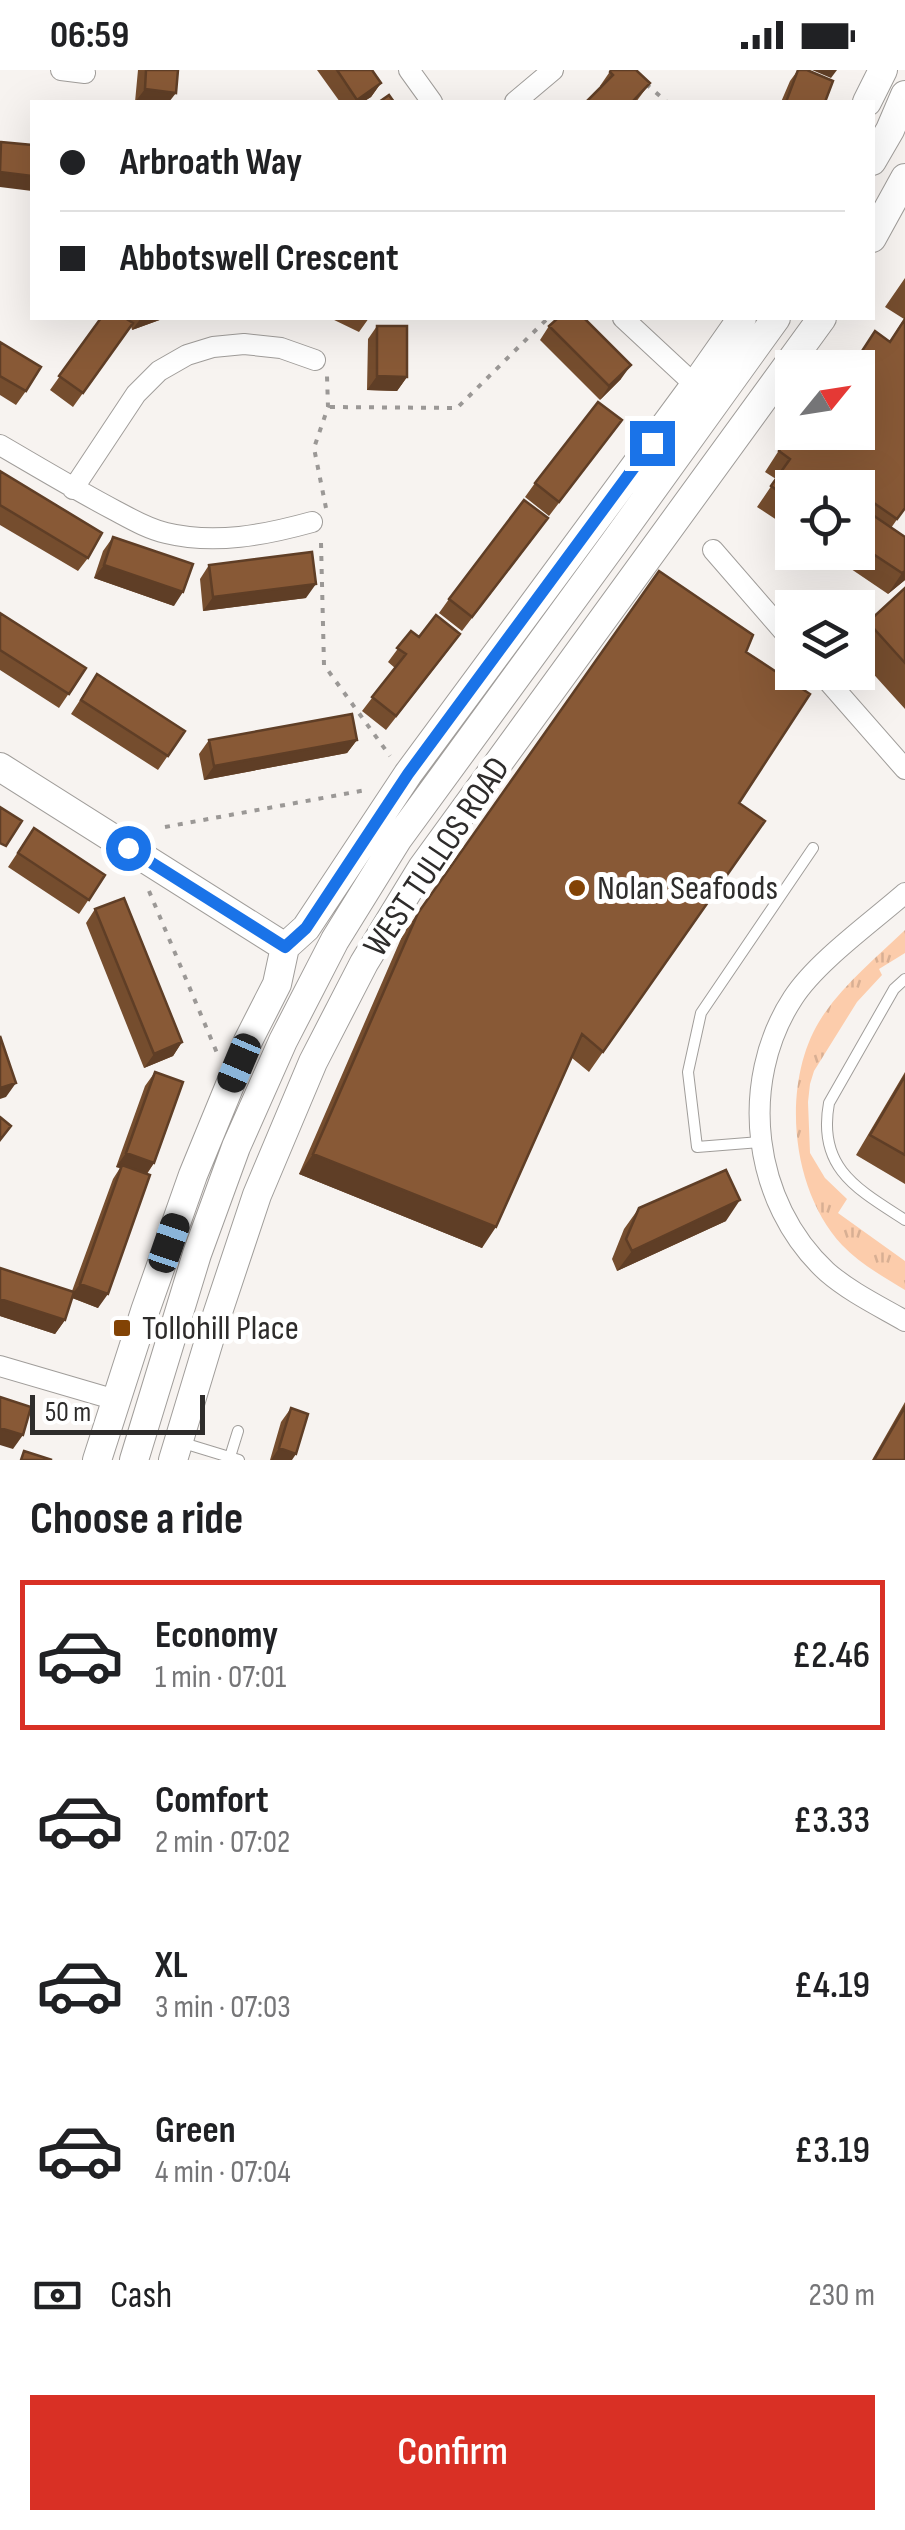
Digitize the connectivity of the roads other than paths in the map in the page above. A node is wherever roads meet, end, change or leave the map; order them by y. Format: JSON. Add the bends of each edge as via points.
{"nodes":[{"id":1,"x":62,"y":70,"type":"edge"},
{"id":2,"x":409,"y":70,"type":"edge"},
{"id":3,"x":554,"y":70,"type":"edge"},
{"id":4,"x":882,"y":70,"type":"edge"},
{"id":5,"x":86,"y":73,"type":"dead end"},
{"id":6,"x":905,"y":95,"type":"edge"},
{"id":7,"x":431,"y":100,"type":"edge"},
{"id":8,"x":518,"y":100,"type":"edge"},
{"id":9,"x":868,"y":100,"type":"edge"},
{"id":10,"x":875,"y":156,"type":"edge"},
{"id":11,"x":905,"y":178,"type":"edge"},
{"id":12,"x":875,"y":233,"type":"edge"},
{"id":13,"x":626,"y":320,"type":"edge"},
{"id":14,"x":741,"y":320,"type":"edge"},
{"id":15,"x":775,"y":320,"type":"edge"},
{"id":16,"x":821,"y":320,"type":"edge"},
{"id":17,"x":315,"y":360,"type":"road end"},
{"id":18,"x":695,"y":385,"type":"junction"},
{"id":19,"x":0,"y":444,"type":"edge"},
{"id":20,"x":73,"y":488,"type":"junction"},
{"id":21,"x":321,"y":526,"type":"road end"},
{"id":22,"x":713,"y":550,"type":"dead end"},
{"id":23,"x":775,"y":621,"type":"edge"},
{"id":24,"x":836,"y":690,"type":"edge"},
{"id":25,"x":0,"y":767,"type":"edge"},
{"id":26,"x":905,"y":769,"type":"edge"},
{"id":27,"x":813,"y":848,"type":"dead end"},
{"id":28,"x":905,"y":893,"type":"edge"},
{"id":29,"x":285,"y":947,"type":"junction"},
{"id":30,"x":905,"y":978,"type":"edge"},
{"id":31,"x":760,"y":1142,"type":"junction"},
{"id":32,"x":905,"y":1220,"type":"edge"},
{"id":33,"x":905,"y":1321,"type":"edge"},
{"id":34,"x":0,"y":1366,"type":"edge"},
{"id":35,"x":116,"y":1400,"type":"junction"},
{"id":36,"x":238,"y":1431,"type":"dead end"},
{"id":37,"x":176,"y":1451,"type":"edge"},
{"id":38,"x":233,"y":1459,"type":"edge"},
{"id":39,"x":97,"y":1460,"type":"edge"},
{"id":40,"x":134,"y":1460,"type":"edge"}],
"edges":[{"from":1,"to":5,"type":"street"},
{"from":2,"to":7,"type":"street"},
{"from":3,"to":8,"type":"street"},
{"from":4,"to":9,"type":"main road"},
{"from":6,"to":10,"type":"main road"},
{"from":11,"to":12,"type":"main road"},
{"from":13,"to":18,"type":"street"},
{"from":14,"to":18,"type":"main road"},
{"from":15,"to":40,"type":"main road","name":"WEST TULLOS ROAD","via":[[397,840],[336,940],[236,1147]]},
{"from":16,"to":37,"type":"main road","name":"WEST TULLOS ROAD","via":[[422,868],[364,963],[256,1195]]},
{"from":17,"to":20,"type":"street","via":[[244,344],[187,355],[136,394]]},
{"from":18,"to":29,"type":"main road","via":[[404,779],[306,928]]},
{"from":19,"to":20,"type":"street"},
{"from":20,"to":21,"type":"street","via":[[165,533],[236,538]]},
{"from":22,"to":23,"type":"street"},
{"from":24,"to":26,"type":"street"},
{"from":25,"to":29,"type":"main road"},
{"from":27,"to":31,"type":"lane","via":[[700,1012],[688,1072],[697,1147]]},
{"from":28,"to":31,"type":"street","via":[[794,995],[763,1068]]},
{"from":29,"to":35,"type":"main road","via":[[276,984],[193,1175]]},
{"from":30,"to":32,"type":"lane","via":[[826,1115],[828,1143],[842,1174]]},
{"from":31,"to":33,"type":"street","via":[[784,1213],[816,1260]]},
{"from":34,"to":35,"type":"street"},
{"from":35,"to":39,"type":"main road"},
{"from":36,"to":38,"type":"lane"},
{"from":37,"to":38,"type":"lane"}]}
